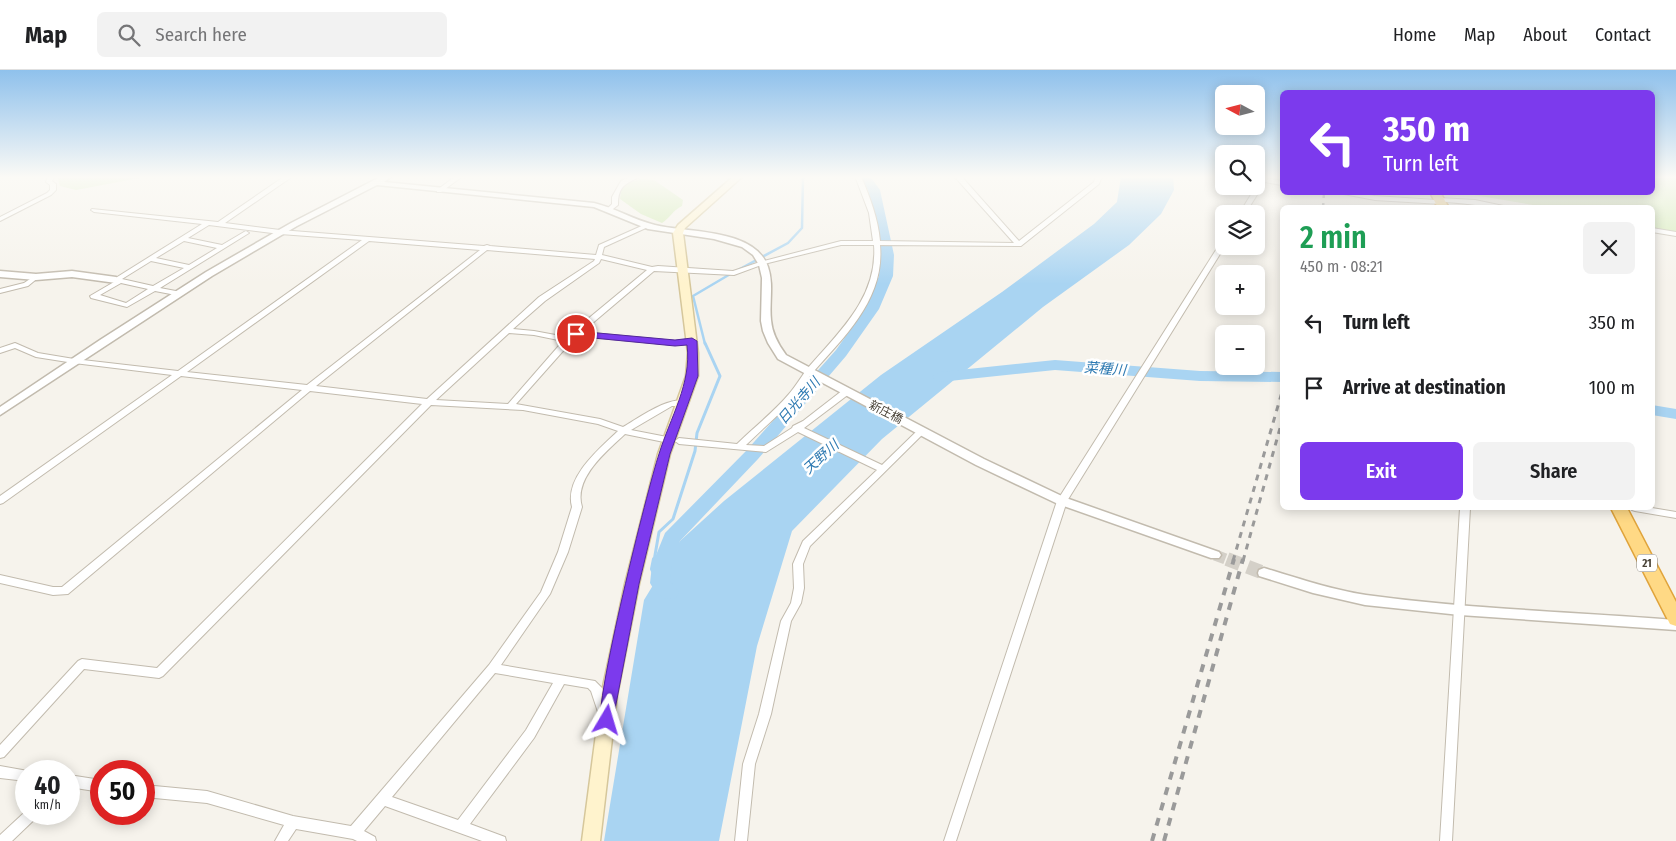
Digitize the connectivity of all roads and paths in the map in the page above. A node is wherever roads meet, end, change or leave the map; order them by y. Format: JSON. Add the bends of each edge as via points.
{"nodes":[{"id":1,"x":14,"y":212,"type":"edge"},
{"id":2,"x":111,"y":212,"type":"edge"},
{"id":3,"x":237,"y":212,"type":"edge"},
{"id":4,"x":320,"y":212,"type":"edge"},
{"id":5,"x":619,"y":212,"type":"edge"},
{"id":6,"x":699,"y":212,"type":"edge"},
{"id":7,"x":873,"y":212,"type":"edge"},
{"id":8,"x":990,"y":212,"type":"edge"},
{"id":9,"x":1062,"y":212,"type":"edge"},
{"id":10,"x":0,"y":219,"type":"edge"},
{"id":11,"x":208,"y":223,"type":"junction"},
{"id":12,"x":219,"y":224,"type":"junction"},
{"id":13,"x":646,"y":226,"type":"junction"},
{"id":14,"x":1655,"y":230,"type":"edge"},
{"id":15,"x":280,"y":232,"type":"junction"},
{"id":16,"x":246,"y":233,"type":"dead end"},
{"id":17,"x":678,"y":233,"type":"junction"},
{"id":18,"x":1676,"y":234,"type":"edge"},
{"id":19,"x":184,"y":239,"type":"junction"},
{"id":20,"x":368,"y":239,"type":"junction"},
{"id":21,"x":878,"y":243,"type":"junction"},
{"id":22,"x":893,"y":243,"type":"joint"},
{"id":23,"x":1019,"y":245,"type":"junction"},
{"id":24,"x":224,"y":247,"type":"junction"},
{"id":25,"x":487,"y":247,"type":"junction"},
{"id":26,"x":1216,"y":255,"type":"edge"},
{"id":27,"x":600,"y":257,"type":"junction"},
{"id":28,"x":151,"y":259,"type":"junction"},
{"id":29,"x":762,"y":263,"type":"junction"},
{"id":30,"x":190,"y":267,"type":"junction"},
{"id":31,"x":652,"y":269,"type":"junction"},
{"id":32,"x":682,"y":270,"type":"junction"},
{"id":33,"x":0,"y":274,"type":"edge"},
{"id":34,"x":36,"y":277,"type":"junction"},
{"id":35,"x":118,"y":280,"type":"junction"},
{"id":36,"x":155,"y":289,"type":"junction"},
{"id":37,"x":0,"y":291,"type":"edge"},
{"id":38,"x":178,"y":294,"type":"junction"},
{"id":39,"x":508,"y":331,"type":"junction"},
{"id":40,"x":576,"y":334,"type":"junction"},
{"id":41,"x":568,"y":340,"type":"junction"},
{"id":42,"x":692,"y":341,"type":"junction"},
{"id":43,"x":0,"y":350,"type":"edge"},
{"id":44,"x":74,"y":361,"type":"junction"},
{"id":45,"x":182,"y":372,"type":"junction"},
{"id":46,"x":812,"y":374,"type":"junction"},
{"id":47,"x":310,"y":387,"type":"junction"},
{"id":48,"x":846,"y":392,"type":"junction"},
{"id":49,"x":429,"y":402,"type":"junction"},
{"id":50,"x":684,"y":403,"type":"junction"},
{"id":51,"x":510,"y":406,"type":"junction"},
{"id":52,"x":0,"y":412,"type":"edge"},
{"id":53,"x":796,"y":428,"type":"junction"},
{"id":54,"x":919,"y":429,"type":"junction"},
{"id":55,"x":624,"y":430,"type":"junction"},
{"id":56,"x":664,"y":439,"type":"dead end"},
{"id":57,"x":679,"y":441,"type":"dead end"},
{"id":58,"x":742,"y":447,"type":"junction"},
{"id":59,"x":766,"y":449,"type":"joint"},
{"id":60,"x":883,"y":469,"type":"junction"},
{"id":61,"x":0,"y":501,"type":"edge"},
{"id":62,"x":1062,"y":501,"type":"junction"},
{"id":63,"x":1465,"y":510,"type":"edge"},
{"id":64,"x":1620,"y":510,"type":"edge"},
{"id":65,"x":1647,"y":510,"type":"edge"},
{"id":66,"x":1676,"y":515,"type":"edge"},
{"id":67,"x":1215,"y":555,"type":"tunnel mouth"},
{"id":68,"x":1264,"y":573,"type":"tunnel mouth"},
{"id":69,"x":0,"y":579,"type":"edge"},
{"id":70,"x":1460,"y":610,"type":"junction"},
{"id":71,"x":1676,"y":619,"type":"edge"},
{"id":72,"x":1676,"y":626,"type":"edge"},
{"id":73,"x":493,"y":668,"type":"junction"},
{"id":74,"x":561,"y":679,"type":"junction"},
{"id":75,"x":607,"y":720,"type":"junction"},
{"id":76,"x":0,"y":754,"type":"edge"},
{"id":77,"x":0,"y":772,"type":"edge"},
{"id":78,"x":15,"y":774,"type":"edge"},
{"id":79,"x":155,"y":793,"type":"edge"},
{"id":80,"x":383,"y":799,"type":"junction"},
{"id":81,"x":293,"y":822,"type":"junction"},
{"id":82,"x":20,"y":825,"type":"edge"},
{"id":83,"x":460,"y":827,"type":"junction"},
{"id":84,"x":354,"y":833,"type":"junction"},
{"id":85,"x":3,"y":841,"type":"edge"},
{"id":86,"x":281,"y":841,"type":"edge"},
{"id":87,"x":370,"y":841,"type":"edge"},
{"id":88,"x":500,"y":841,"type":"edge"},
{"id":89,"x":591,"y":841,"type":"edge"},
{"id":90,"x":741,"y":841,"type":"edge"},
{"id":91,"x":950,"y":841,"type":"edge"},
{"id":92,"x":1446,"y":841,"type":"edge"}],
"edges":[{"from":1,"to":10,"type":"street"},
{"from":2,"to":11,"type":"street"},
{"from":3,"to":12,"type":"street"},
{"from":4,"to":15,"type":"street"},
{"from":5,"to":13,"type":"street"},
{"from":6,"to":17,"type":"main road"},
{"from":7,"to":21,"type":"street"},
{"from":8,"to":23,"type":"street"},
{"from":9,"to":23,"type":"street"},
{"from":11,"to":12,"type":"street"},
{"from":11,"to":19,"type":"street"},
{"from":12,"to":15,"type":"street"},
{"from":13,"to":17,"type":"street"},
{"from":13,"to":27,"type":"street","via":[[602,246]]},
{"from":14,"to":18,"type":"street"},
{"from":15,"to":20,"type":"street"},
{"from":15,"to":38,"type":"street"},
{"from":16,"to":24,"type":"street"},
{"from":17,"to":29,"type":"street","via":[[707,235],[734,242],[756,254]]},
{"from":17,"to":32,"type":"main road"},
{"from":19,"to":24,"type":"street"},
{"from":19,"to":28,"type":"street"},
{"from":20,"to":25,"type":"street"},
{"from":20,"to":45,"type":"street"},
{"from":21,"to":22,"type":"street"},
{"from":21,"to":29,"type":"street","via":[[841,243]]},
{"from":21,"to":46,"type":"street","via":[[878,264],[872,289],[855,319]]},
{"from":22,"to":23,"type":"street"},
{"from":24,"to":30,"type":"street"},
{"from":25,"to":27,"type":"street"},
{"from":25,"to":47,"type":"street"},
{"from":26,"to":62,"type":"street"},
{"from":27,"to":31,"type":"street"},
{"from":27,"to":39,"type":"street","via":[[542,299]]},
{"from":28,"to":30,"type":"street"},
{"from":28,"to":35,"type":"street"},
{"from":29,"to":32,"type":"street","via":[[734,273]]},
{"from":29,"to":46,"type":"street","name":"新庄橋","via":[[766,276],[765,316],[772,343],[782,357]]},
{"from":30,"to":36,"type":"street"},
{"from":31,"to":32,"type":"street"},
{"from":31,"to":40,"type":"street"},
{"from":32,"to":42,"type":"main road"},
{"from":33,"to":34,"type":"street"},
{"from":34,"to":35,"type":"street","via":[[72,274]]},
{"from":34,"to":37,"type":"street","via":[[26,285]]},
{"from":35,"to":36,"type":"street"},
{"from":35,"to":36,"type":"street","via":[[94,296],[127,305]]},
{"from":36,"to":38,"type":"street"},
{"from":38,"to":44,"type":"street"},
{"from":39,"to":41,"type":"street"},
{"from":39,"to":49,"type":"street"},
{"from":40,"to":41,"type":"street"},
{"from":40,"to":42,"type":"street","via":[[675,343]]},
{"from":41,"to":51,"type":"street"},
{"from":42,"to":50,"type":"main road","via":[[692,376]]},
{"from":43,"to":44,"type":"street","via":[[14,345],[36,355]]},
{"from":44,"to":45,"type":"street"},
{"from":44,"to":52,"type":"street"},
{"from":45,"to":47,"type":"street"},
{"from":45,"to":61,"type":"street"},
{"from":46,"to":48,"type":"street","name":"新庄橋"},
{"from":46,"to":58,"type":"street"},
{"from":47,"to":49,"type":"street"},
{"from":47,"to":69,"type":"street","via":[[64,590],[53,591]]},
{"from":48,"to":53,"type":"street"},
{"from":48,"to":54,"type":"street","name":"新庄橋"},
{"from":49,"to":51,"type":"street"},
{"from":49,"to":76,"type":"street","via":[[159,673],[82,664]]},
{"from":50,"to":55,"type":"street","via":[[670,404]]},
{"from":50,"to":75,"type":"main road","via":[[664,454],[634,575]]},
{"from":51,"to":55,"type":"street","via":[[600,422]]},
{"from":53,"to":59,"type":"street"},
{"from":53,"to":60,"type":"street"},
{"from":54,"to":60,"type":"street"},
{"from":54,"to":62,"type":"street","name":"新庄橋"},
{"from":55,"to":56,"type":"street"},
{"from":55,"to":73,"type":"street","via":[[589,464],[578,484],[574,500],[577,507],[553,578]]},
{"from":57,"to":58,"type":"street"},
{"from":58,"to":59,"type":"street"},
{"from":60,"to":90,"type":"street","via":[[806,544],[798,564],[796,603],[786,621],[765,714],[749,764]]},
{"from":62,"to":67,"type":"street","name":"新庄橋"},
{"from":62,"to":91,"type":"street"},
{"from":63,"to":70,"type":"street"},
{"from":64,"to":71,"type":"highway","number":"21"},
{"from":65,"to":66,"type":"street"},
{"from":68,"to":70,"type":"street","via":[[1365,600]]},
{"from":70,"to":72,"type":"street"},
{"from":70,"to":92,"type":"street"},
{"from":73,"to":74,"type":"street"},
{"from":73,"to":80,"type":"street"},
{"from":74,"to":75,"type":"street","via":[[591,684],[596,688]]},
{"from":74,"to":83,"type":"street","via":[[530,734]]},
{"from":75,"to":89,"type":"main road"},
{"from":77,"to":78,"type":"street"},
{"from":79,"to":81,"type":"street","via":[[207,797]]},
{"from":80,"to":83,"type":"street"},
{"from":80,"to":84,"type":"street"},
{"from":81,"to":84,"type":"street"},
{"from":81,"to":86,"type":"street"},
{"from":82,"to":85,"type":"street"},
{"from":83,"to":88,"type":"street"},
{"from":84,"to":87,"type":"street"}]}
